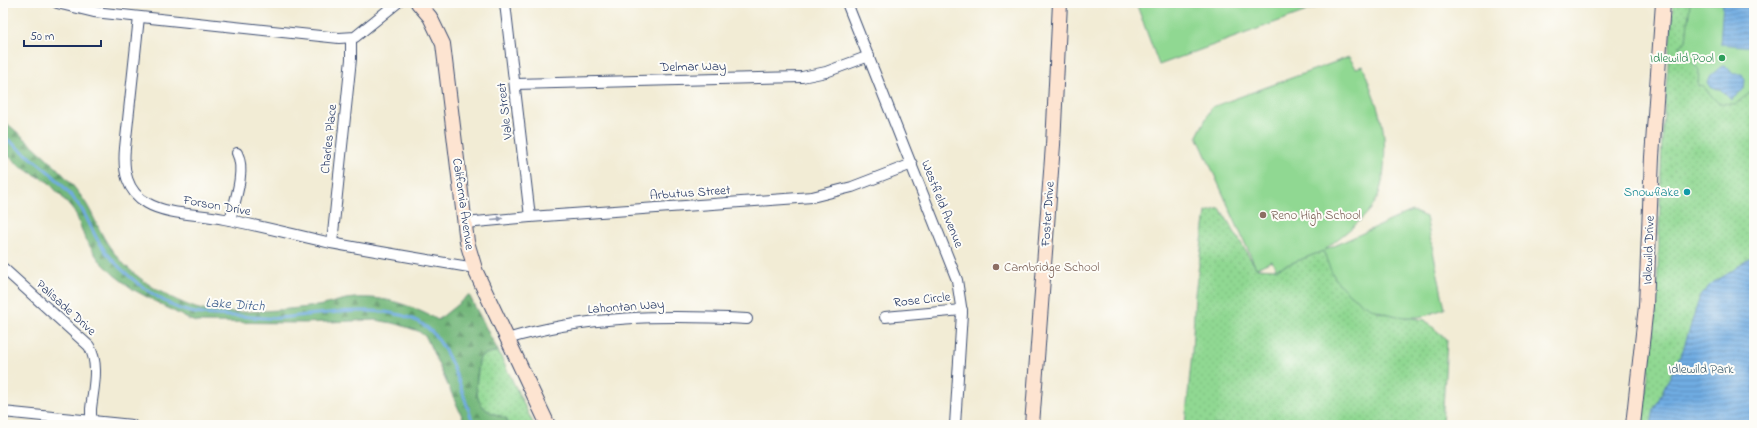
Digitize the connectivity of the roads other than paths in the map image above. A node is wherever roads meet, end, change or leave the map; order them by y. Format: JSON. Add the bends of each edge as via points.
{"nodes":[{"id":1,"x":57,"y":3,"type":"edge"},
{"id":2,"x":397,"y":3,"type":"edge"},
{"id":3,"x":418,"y":3,"type":"edge"},
{"id":4,"x":505,"y":3,"type":"edge"},
{"id":5,"x":847,"y":3,"type":"edge"},
{"id":6,"x":1060,"y":3,"type":"edge"},
{"id":7,"x":1663,"y":3,"type":"edge"},
{"id":8,"x":139,"y":17,"type":"junction"},
{"id":9,"x":351,"y":38,"type":"junction"},
{"id":10,"x":869,"y":56,"type":"junction"},
{"id":11,"x":515,"y":84,"type":"junction"},
{"id":12,"x":236,"y":153,"type":"dead end"},
{"id":13,"x":912,"y":164,"type":"junction"},
{"id":14,"x":530,"y":217,"type":"junction"},
{"id":15,"x":230,"y":220,"type":"junction"},
{"id":16,"x":465,"y":223,"type":"junction"},
{"id":17,"x":332,"y":243,"type":"junction"},
{"id":18,"x":3,"y":268,"type":"edge"},
{"id":19,"x":475,"y":268,"type":"junction"},
{"id":20,"x":962,"y":310,"type":"junction"},
{"id":21,"x":885,"y":317,"type":"dead end"},
{"id":22,"x":747,"y":319,"type":"dead end"},
{"id":23,"x":507,"y":339,"type":"junction"},
{"id":24,"x":3,"y":412,"type":"edge"},
{"id":25,"x":95,"y":423,"type":"edge"},
{"id":26,"x":132,"y":425,"type":"edge"},
{"id":27,"x":548,"y":425,"type":"edge"},
{"id":28,"x":955,"y":425,"type":"edge"},
{"id":29,"x":1032,"y":425,"type":"edge"},
{"id":30,"x":1633,"y":425,"type":"edge"}],
"edges":[{"from":1,"to":8,"type":"street","via":[[94,12]]},
{"from":2,"to":9,"type":"street","via":[[363,32]]},
{"from":3,"to":16,"type":"street","name":"California Avenue","via":[[430,17],[443,44]]},
{"from":4,"to":11,"type":"street","name":"Vale Street"},
{"from":5,"to":10,"type":"street","name":"Westfield Avenue"},
{"from":6,"to":29,"type":"street","name":"Foster Drive","via":[[1053,145]]},
{"from":7,"to":30,"type":"street","name":"Idlewild Drive","via":[[1652,157],[1646,306]]},
{"from":8,"to":9,"type":"street"},
{"from":8,"to":15,"type":"street","name":"Forson Drive","via":[[124,156],[128,184],[140,198],[156,208]]},
{"from":9,"to":17,"type":"street","name":"Charles Place"},
{"from":10,"to":11,"type":"street","name":"Delmar Way","via":[[826,72],[802,77]]},
{"from":10,"to":13,"type":"street","name":"Westfield Avenue"},
{"from":11,"to":14,"type":"street","name":"Vale Street"},
{"from":12,"to":15,"type":"street","via":[[240,159],[241,170]]},
{"from":13,"to":14,"type":"street","name":"Arbutus Street","via":[[852,187],[812,197]]},
{"from":13,"to":20,"type":"street","name":"Westfield Avenue","via":[[957,280]]},
{"from":16,"to":14,"type":"street","name":"Arbutus Street","one_way":true},
{"from":15,"to":17,"type":"street","name":"Forson Drive"},
{"from":16,"to":19,"type":"street","name":"California Avenue","via":[[467,242]]},
{"from":17,"to":19,"type":"street","name":"Forson Drive"},
{"from":18,"to":25,"type":"street","name":"Palisade Drive","via":[[89,346],[95,361],[91,409]]},
{"from":19,"to":23,"type":"street","name":"California Avenue"},
{"from":20,"to":21,"type":"street","name":"Rose Circle"},
{"from":20,"to":28,"type":"street","name":"Westfield Avenue"},
{"from":22,"to":23,"type":"street","name":"Lahontan Way","via":[[630,317],[566,326]]},
{"from":23,"to":27,"type":"street","name":"California Avenue"},
{"from":24,"to":25,"type":"street"},
{"from":25,"to":26,"type":"street"}]}
